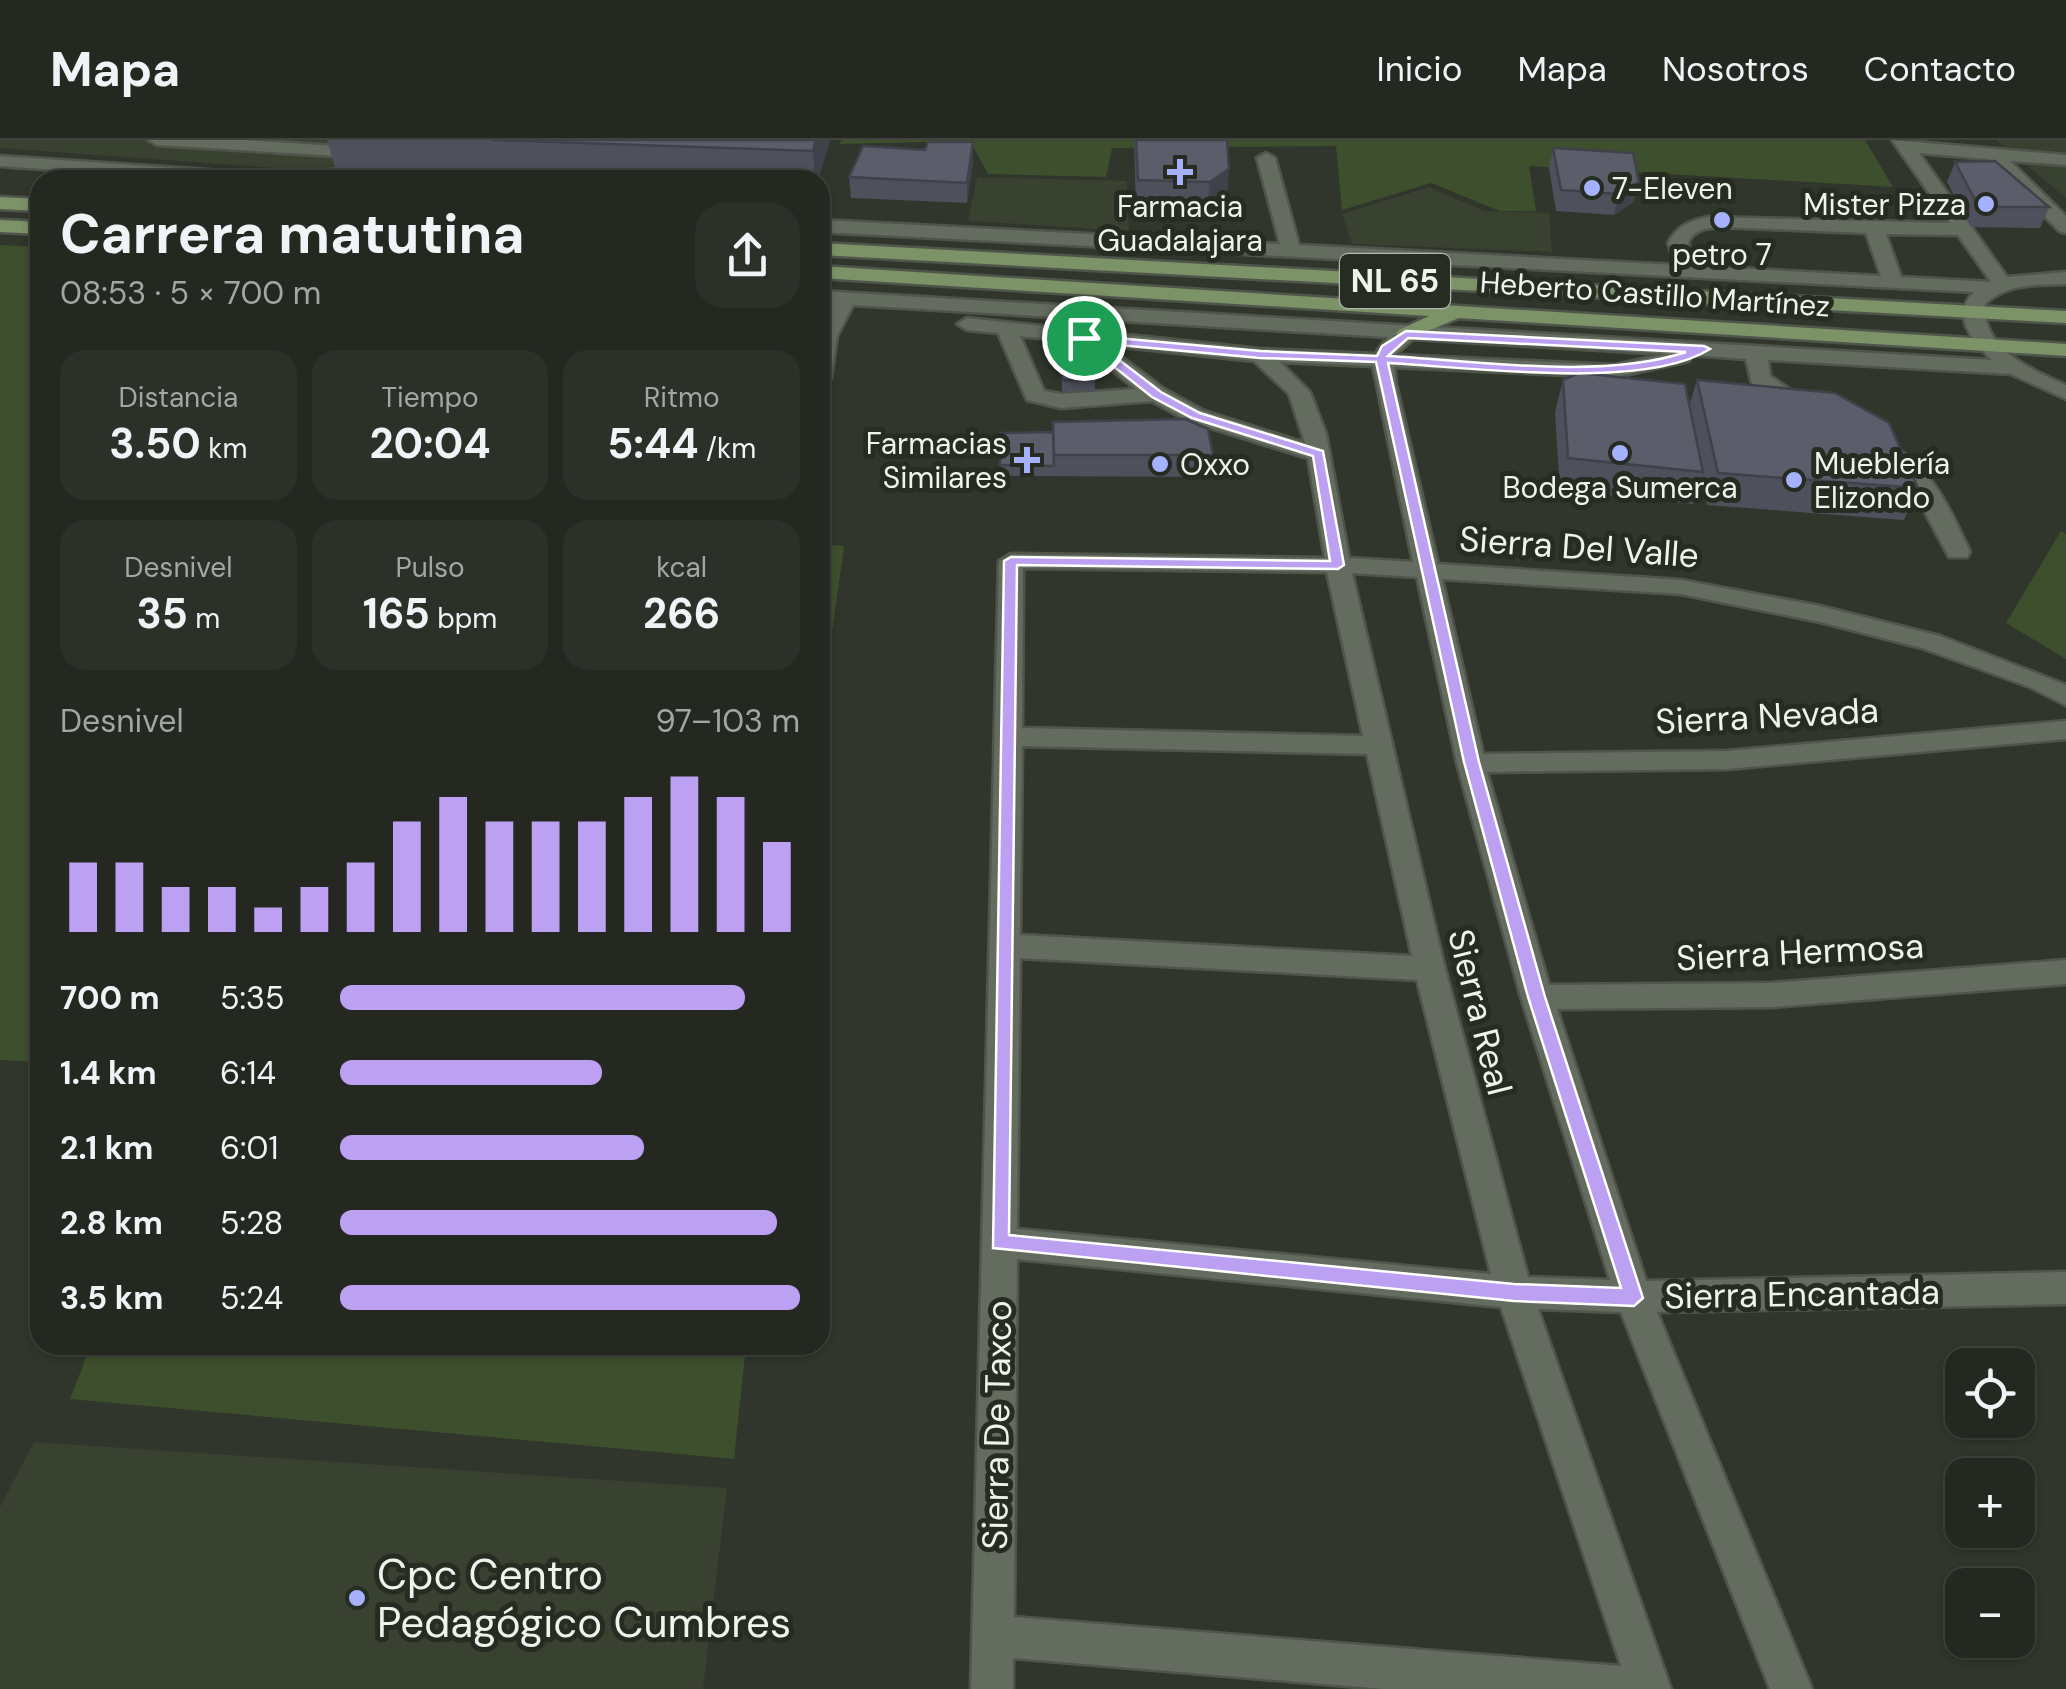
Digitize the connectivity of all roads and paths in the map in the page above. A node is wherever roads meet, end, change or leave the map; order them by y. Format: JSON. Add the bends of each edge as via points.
{"nodes":[{"id":1,"x":157,"y":140,"type":"edge"},
{"id":2,"x":1978,"y":140,"type":"edge"},
{"id":3,"x":206,"y":141,"type":"edge"},
{"id":4,"x":1904,"y":144,"type":"edge"},
{"id":5,"x":436,"y":148,"type":"edge"},
{"id":6,"x":1994,"y":155,"type":"junction"},
{"id":7,"x":454,"y":157,"type":"dead end"},
{"id":8,"x":1266,"y":158,"type":"dead end"},
{"id":9,"x":2066,"y":160,"type":"edge"},
{"id":10,"x":0,"y":161,"type":"edge"},
{"id":11,"x":96,"y":170,"type":"edge"},
{"id":12,"x":177,"y":170,"type":"edge"},
{"id":13,"x":348,"y":170,"type":"edge"},
{"id":14,"x":0,"y":177,"type":"edge"},
{"id":15,"x":30,"y":179,"type":"edge"},
{"id":16,"x":0,"y":202,"type":"edge"},
{"id":17,"x":30,"y":204,"type":"edge"},
{"id":18,"x":0,"y":226,"type":"edge"},
{"id":19,"x":830,"y":226,"type":"edge"},
{"id":20,"x":2066,"y":227,"type":"edge"},
{"id":21,"x":30,"y":228,"type":"edge"},
{"id":22,"x":1874,"y":228,"type":"junction"},
{"id":23,"x":1964,"y":229,"type":"junction"},
{"id":24,"x":911,"y":230,"type":"junction"},
{"id":25,"x":1291,"y":250,"type":"junction"},
{"id":26,"x":830,"y":251,"type":"edge"},
{"id":27,"x":891,"y":255,"type":"junction"},
{"id":28,"x":1688,"y":270,"type":"junction"},
{"id":29,"x":830,"y":273,"type":"edge"},
{"id":30,"x":885,"y":277,"type":"junction"},
{"id":31,"x":2066,"y":278,"type":"edge"},
{"id":32,"x":1893,"y":281,"type":"junction"},
{"id":33,"x":1994,"y":285,"type":"junction"},
{"id":34,"x":830,"y":297,"type":"edge"},
{"id":35,"x":846,"y":299,"type":"junction"},
{"id":36,"x":895,"y":302,"type":"junction"},
{"id":37,"x":1970,"y":310,"type":"junction"},
{"id":38,"x":1457,"y":312,"type":"junction"},
{"id":39,"x":2066,"y":317,"type":"edge"},
{"id":40,"x":830,"y":326,"type":"edge"},
{"id":41,"x":1007,"y":330,"type":"junction"},
{"id":42,"x":1406,"y":334,"type":"junction"},
{"id":43,"x":1084,"y":338,"type":"junction"},
{"id":44,"x":1986,"y":345,"type":"junction"},
{"id":45,"x":1704,"y":349,"type":"junction"},
{"id":46,"x":2066,"y":350,"type":"edge"},
{"id":47,"x":1756,"y":352,"type":"junction"},
{"id":48,"x":1260,"y":354,"type":"junction"},
{"id":49,"x":1381,"y":359,"type":"junction"},
{"id":50,"x":2010,"y":368,"type":"junction"},
{"id":51,"x":2066,"y":393,"type":"edge"},
{"id":52,"x":1156,"y":394,"type":"junction"},
{"id":53,"x":1833,"y":423,"type":"edge"},
{"id":54,"x":1866,"y":442,"type":"edge"},
{"id":55,"x":1319,"y":454,"type":"junction"},
{"id":56,"x":1958,"y":552,"type":"dead end"},
{"id":57,"x":1011,"y":561,"type":"joint"},
{"id":58,"x":1338,"y":565,"type":"junction"},
{"id":59,"x":1426,"y":570,"type":"junction"},
{"id":60,"x":2066,"y":696,"type":"edge"},
{"id":61,"x":2066,"y":730,"type":"edge"},
{"id":62,"x":1008,"y":737,"type":"junction"},
{"id":63,"x":1380,"y":745,"type":"junction"},
{"id":64,"x":1472,"y":762,"type":"junction"},
{"id":65,"x":1005,"y":946,"type":"junction"},
{"id":66,"x":1430,"y":969,"type":"junction"},
{"id":67,"x":2066,"y":972,"type":"edge"},
{"id":68,"x":1537,"y":997,"type":"junction"},
{"id":69,"x":1000,"y":1242,"type":"junction"},
{"id":70,"x":2066,"y":1288,"type":"edge"},
{"id":71,"x":1514,"y":1292,"type":"junction"},
{"id":72,"x":1634,"y":1298,"type":"junction"},
{"id":73,"x":993,"y":1636,"type":"junction"},
{"id":74,"x":992,"y":1689,"type":"edge"},
{"id":75,"x":1641,"y":1689,"type":"edge"},
{"id":76,"x":1650,"y":1689,"type":"edge"},
{"id":77,"x":1792,"y":1689,"type":"edge"}],
"edges":[{"from":1,"to":3,"type":"street"},
{"from":2,"to":6,"type":"street"},
{"from":3,"to":5,"type":"street"},
{"from":3,"to":12,"type":"street"},
{"from":4,"to":6,"type":"street"},
{"from":4,"to":23,"type":"street"},
{"from":5,"to":7,"type":"street"},
{"from":5,"to":13,"type":"street"},
{"from":6,"to":9,"type":"street"},
{"from":6,"to":20,"type":"street"},
{"from":8,"to":25,"type":"street"},
{"from":10,"to":11,"type":"street"},
{"from":14,"to":15,"type":"street"},
{"from":16,"to":17,"type":"main road"},
{"from":18,"to":21,"type":"main road"},
{"from":19,"to":24,"type":"street"},
{"from":22,"to":23,"type":"street"},
{"from":22,"to":28,"type":"street","via":[[1701,224],[1678,242]]},
{"from":22,"to":32,"type":"street"},
{"from":23,"to":33,"type":"street"},
{"from":24,"to":25,"type":"street"},
{"from":24,"to":27,"type":"street"},
{"from":25,"to":28,"type":"street"},
{"from":26,"to":27,"type":"main road","name":"Heberto Castillo Martínez","number":"NL 65"},
{"from":27,"to":30,"type":"street"},
{"from":27,"to":37,"type":"main road","name":"Heberto Castillo Martínez","number":"NL 65"},
{"from":28,"to":32,"type":"street"},
{"from":29,"to":30,"type":"main road","name":"Heberto Castillo Martínez","number":"NL 65"},
{"from":30,"to":36,"type":"street"},
{"from":30,"to":38,"type":"main road","name":"Heberto Castillo Martínez","number":"NL 65"},
{"from":31,"to":33,"type":"street"},
{"from":32,"to":33,"type":"street"},
{"from":33,"to":37,"type":"street"},
{"from":34,"to":35,"type":"street"},
{"from":35,"to":36,"type":"street"},
{"from":35,"to":40,"type":"street"},
{"from":36,"to":41,"type":"street"},
{"from":36,"to":42,"type":"street"},
{"from":37,"to":39,"type":"main road","name":"Heberto Castillo Martínez","number":"NL 65"},
{"from":37,"to":44,"type":"street"},
{"from":38,"to":42,"type":"main road"},
{"from":38,"to":44,"type":"main road","name":"Heberto Castillo Martínez","number":"NL 65"},
{"from":41,"to":43,"type":"street"},
{"from":41,"to":52,"type":"street","via":[[1035,395],[1062,401]]},
{"from":42,"to":45,"type":"street"},
{"from":42,"to":49,"type":"street"},
{"from":43,"to":48,"type":"street"},
{"from":43,"to":52,"type":"street"},
{"from":44,"to":46,"type":"main road","name":"Heberto Castillo Martínez","number":"NL 65"},
{"from":44,"to":50,"type":"street"},
{"from":45,"to":47,"type":"street"},
{"from":45,"to":49,"type":"street","via":[[1615,371]]},
{"from":47,"to":50,"type":"street"},
{"from":47,"to":53,"type":"street","via":[[1760,379]]},
{"from":48,"to":49,"type":"street"},
{"from":48,"to":55,"type":"street","name":"Sierra Real","via":[[1299,392]]},
{"from":49,"to":59,"type":"street","name":"Sierra Real"},
{"from":50,"to":51,"type":"street"},
{"from":52,"to":55,"type":"street","via":[[1196,416]]},
{"from":54,"to":56,"type":"street","via":[[1898,461],[1934,500]]},
{"from":55,"to":58,"type":"street","name":"Sierra Real"},
{"from":57,"to":58,"type":"street","name":"Sierra Del Valle"},
{"from":57,"to":62,"type":"street","name":"Sierra De Taxco"},
{"from":58,"to":59,"type":"street","name":"Sierra Del Valle"},
{"from":58,"to":63,"type":"street","name":"Sierra Real"},
{"from":59,"to":60,"type":"street","name":"Sierra Del Valle","via":[[1681,587],[1738,597],[1932,642]]},
{"from":59,"to":64,"type":"street","name":"Sierra Real"},
{"from":61,"to":64,"type":"street","name":"Sierra Nevada","via":[[1727,760]]},
{"from":62,"to":63,"type":"street"},
{"from":62,"to":65,"type":"street","name":"Sierra De Taxco"},
{"from":63,"to":66,"type":"street","name":"Sierra Real"},
{"from":64,"to":68,"type":"street","name":"Sierra Real"},
{"from":65,"to":66,"type":"street"},
{"from":65,"to":69,"type":"street","name":"Sierra De Taxco"},
{"from":66,"to":71,"type":"street","name":"Sierra Real"},
{"from":67,"to":68,"type":"street","name":"Sierra Hermosa","via":[[1772,995]]},
{"from":68,"to":72,"type":"street","name":"Sierra Real"},
{"from":69,"to":71,"type":"street","name":"Sierra Encantada"},
{"from":69,"to":73,"type":"street","name":"Sierra De Taxco"},
{"from":70,"to":72,"type":"street","name":"Sierra Encantada"},
{"from":71,"to":72,"type":"street","name":"Sierra Encantada"},
{"from":71,"to":76,"type":"street","name":"Sierra Real"},
{"from":72,"to":77,"type":"street","name":"Sierra Real"},
{"from":73,"to":74,"type":"street","name":"Sierra De Taxco"},
{"from":73,"to":75,"type":"street"}]}
